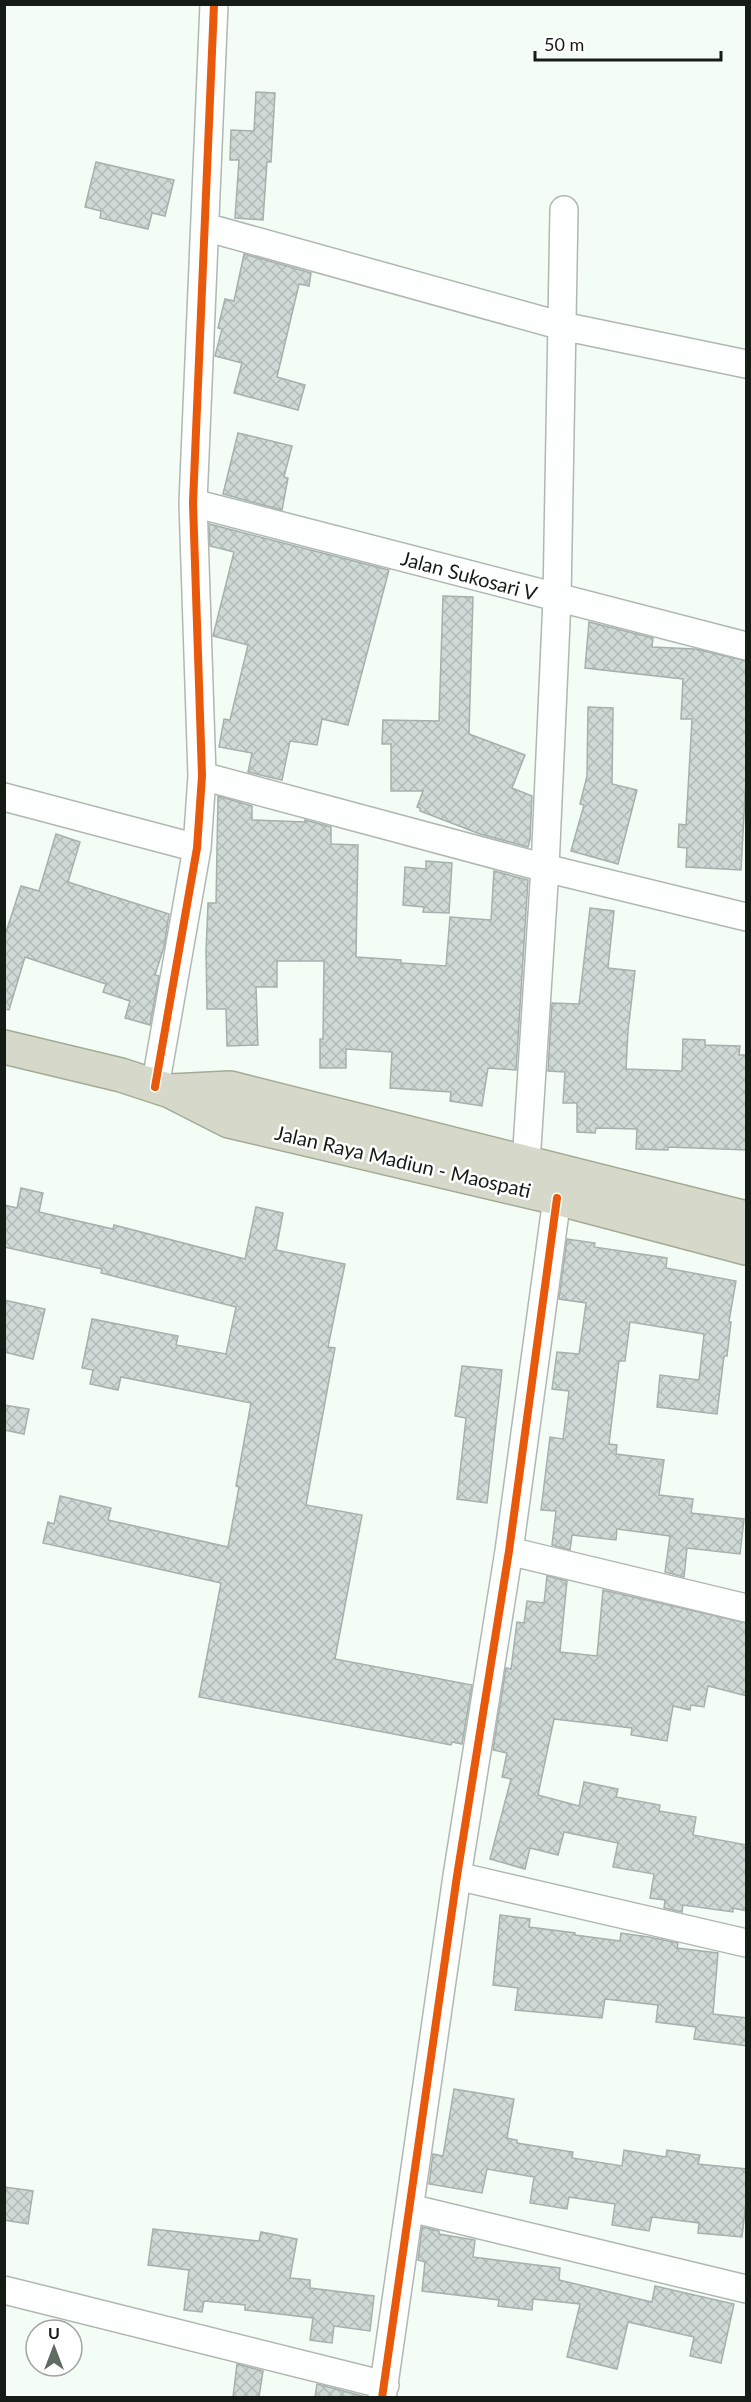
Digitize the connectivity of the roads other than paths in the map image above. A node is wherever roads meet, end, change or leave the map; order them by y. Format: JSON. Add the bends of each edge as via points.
{"nodes":[{"id":1,"x":214,"y":4,"type":"edge"},
{"id":2,"x":564,"y":210,"type":"dead end"},
{"id":3,"x":205,"y":227,"type":"junction"},
{"id":4,"x":562,"y":326,"type":"junction"},
{"id":5,"x":747,"y":364,"type":"edge"},
{"id":6,"x":193,"y":503,"type":"junction"},
{"id":7,"x":556,"y":599,"type":"junction"},
{"id":8,"x":747,"y":646,"type":"edge"},
{"id":9,"x":202,"y":776,"type":"junction"},
{"id":10,"x":4,"y":797,"type":"edge"},
{"id":11,"x":197,"y":848,"type":"junction"},
{"id":12,"x":545,"y":868,"type":"junction"},
{"id":13,"x":747,"y":917,"type":"edge"},
{"id":14,"x":4,"y":1047,"type":"edge"},
{"id":15,"x":163,"y":1089,"type":"junction"},
{"id":16,"x":526,"y":1163,"type":"junction"},
{"id":17,"x":556,"y":1198,"type":"junction"},
{"id":18,"x":747,"y":1218,"type":"edge"},
{"id":19,"x":747,"y":1248,"type":"edge"},
{"id":20,"x":509,"y":1551,"type":"junction"},
{"id":21,"x":747,"y":1608,"type":"edge"},
{"id":22,"x":457,"y":1876,"type":"junction"},
{"id":23,"x":747,"y":1943,"type":"edge"},
{"id":24,"x":410,"y":2208,"type":"junction"},
{"id":25,"x":747,"y":2289,"type":"edge"},
{"id":26,"x":4,"y":2290,"type":"edge"},
{"id":27,"x":384,"y":2391,"type":"edge"}],
"edges":[{"from":1,"to":3,"type":"street"},
{"from":2,"to":4,"type":"street"},
{"from":3,"to":4,"type":"street"},
{"from":3,"to":6,"type":"street"},
{"from":4,"to":5,"type":"street"},
{"from":4,"to":7,"type":"street"},
{"from":6,"to":7,"type":"street","name":"Jalan Sukosari V"},
{"from":6,"to":9,"type":"street"},
{"from":7,"to":8,"type":"street","name":"Jalan Sukosari V"},
{"from":7,"to":12,"type":"street"},
{"from":9,"to":11,"type":"street"},
{"from":9,"to":12,"type":"street"},
{"from":10,"to":11,"type":"street"},
{"from":11,"to":15,"type":"street"},
{"from":12,"to":13,"type":"street"},
{"from":12,"to":16,"type":"street"},
{"from":14,"to":15,"type":"highway","name":"Jalan Raya Madiun - Maospati"},
{"from":15,"to":16,"type":"highway","name":"Jalan Raya Madiun - Maospati","via":[[230,1088]]},
{"from":15,"to":17,"type":"highway","name":"Jalan Raya Madiun - Maospati","via":[[229,1121]]},
{"from":16,"to":18,"type":"highway","name":"Jalan Raya Madiun - Maospati"},
{"from":17,"to":19,"type":"highway","name":"Jalan Raya Madiun - Maospati"},
{"from":17,"to":20,"type":"street"},
{"from":20,"to":21,"type":"street"},
{"from":20,"to":22,"type":"street"},
{"from":22,"to":23,"type":"street"},
{"from":22,"to":24,"type":"street"},
{"from":24,"to":25,"type":"street"},
{"from":24,"to":27,"type":"street"},
{"from":26,"to":27,"type":"street"}]}
